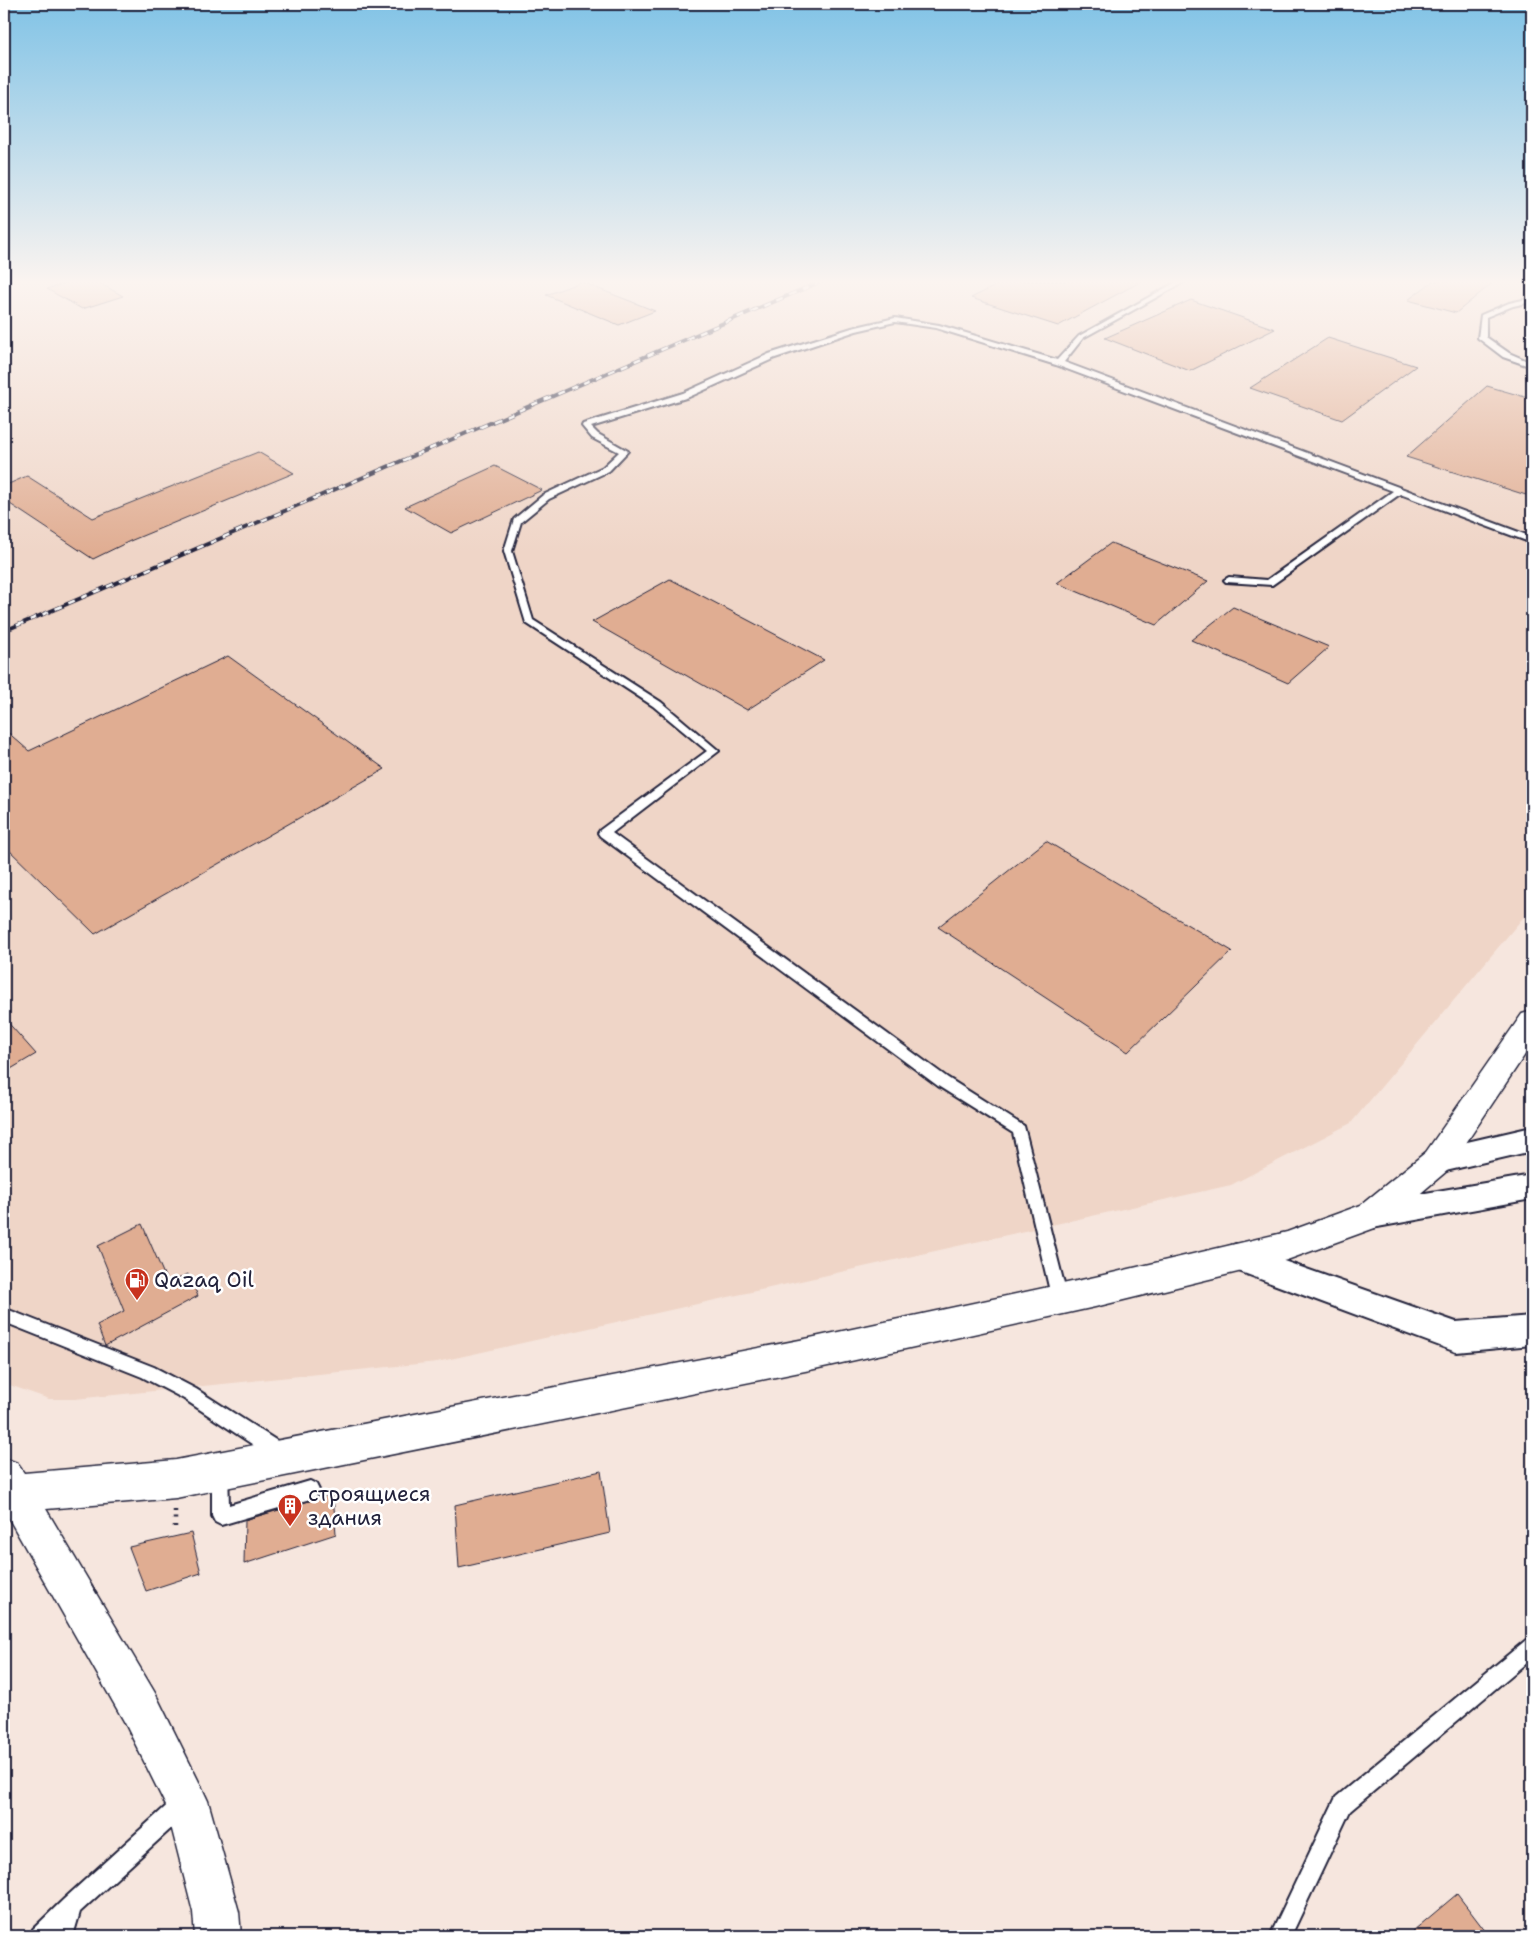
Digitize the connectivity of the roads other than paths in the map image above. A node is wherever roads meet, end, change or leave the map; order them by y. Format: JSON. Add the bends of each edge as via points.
{"nodes":[{"id":1,"x":738,"y":372,"type":"edge"},
{"id":2,"x":1082,"y":372,"type":"edge"},
{"id":3,"x":1400,"y":490,"type":"junction"},
{"id":4,"x":1532,"y":540,"type":"edge"},
{"id":5,"x":1229,"y":580,"type":"dead end"},
{"id":6,"x":1532,"y":1022,"type":"edge"},
{"id":7,"x":1532,"y":1139,"type":"edge"},
{"id":8,"x":1437,"y":1161,"type":"junction"},
{"id":9,"x":1532,"y":1187,"type":"edge"},
{"id":10,"x":1372,"y":1215,"type":"junction"},
{"id":11,"x":1236,"y":1257,"type":"junction"},
{"id":12,"x":1060,"y":1300,"type":"junction"},
{"id":13,"x":4,"y":1315,"type":"edge"},
{"id":14,"x":1532,"y":1331,"type":"edge"},
{"id":15,"x":288,"y":1457,"type":"junction"},
{"id":16,"x":220,"y":1470,"type":"junction"},
{"id":17,"x":10,"y":1484,"type":"edge"},
{"id":18,"x":310,"y":1490,"type":"dead end"},
{"id":19,"x":1532,"y":1646,"type":"edge"},
{"id":20,"x":186,"y":1801,"type":"junction"},
{"id":21,"x":71,"y":1906,"type":"junction"},
{"id":22,"x":40,"y":1936,"type":"edge"},
{"id":23,"x":62,"y":1936,"type":"edge"},
{"id":24,"x":218,"y":1936,"type":"edge"},
{"id":25,"x":1280,"y":1936,"type":"edge"}],
"edges":[{"from":1,"to":12,"type":"lane","via":[[686,395],[586,426],[595,436],[624,451],[606,469],[546,497],[517,521],[508,551],[529,622],[657,704],[714,751],[604,833],[943,1082],[1019,1130]]},
{"from":2,"to":3,"type":"lane"},
{"from":3,"to":4,"type":"lane"},
{"from":3,"to":5,"type":"lane","via":[[1269,582]]},
{"from":6,"to":8,"type":"street"},
{"from":7,"to":8,"type":"street"},
{"from":8,"to":10,"type":"street"},
{"from":9,"to":10,"type":"street"},
{"from":10,"to":11,"type":"street","via":[[1287,1246]]},
{"from":11,"to":12,"type":"street"},
{"from":11,"to":14,"type":"street","via":[[1456,1337]]},
{"from":12,"to":15,"type":"street","via":[[800,1356]]},
{"from":13,"to":15,"type":"lane","via":[[148,1372],[190,1394]]},
{"from":15,"to":16,"type":"street"},
{"from":16,"to":17,"type":"street","via":[[176,1479]]},
{"from":16,"to":18,"type":"lane","via":[[220,1516]]},
{"from":17,"to":20,"type":"street","via":[[140,1708]]},
{"from":19,"to":25,"type":"lane","via":[[1343,1804]]},
{"from":20,"to":21,"type":"lane"},
{"from":20,"to":24,"type":"street","via":[[216,1912]]},
{"from":21,"to":22,"type":"lane"},
{"from":21,"to":23,"type":"lane"}]}
